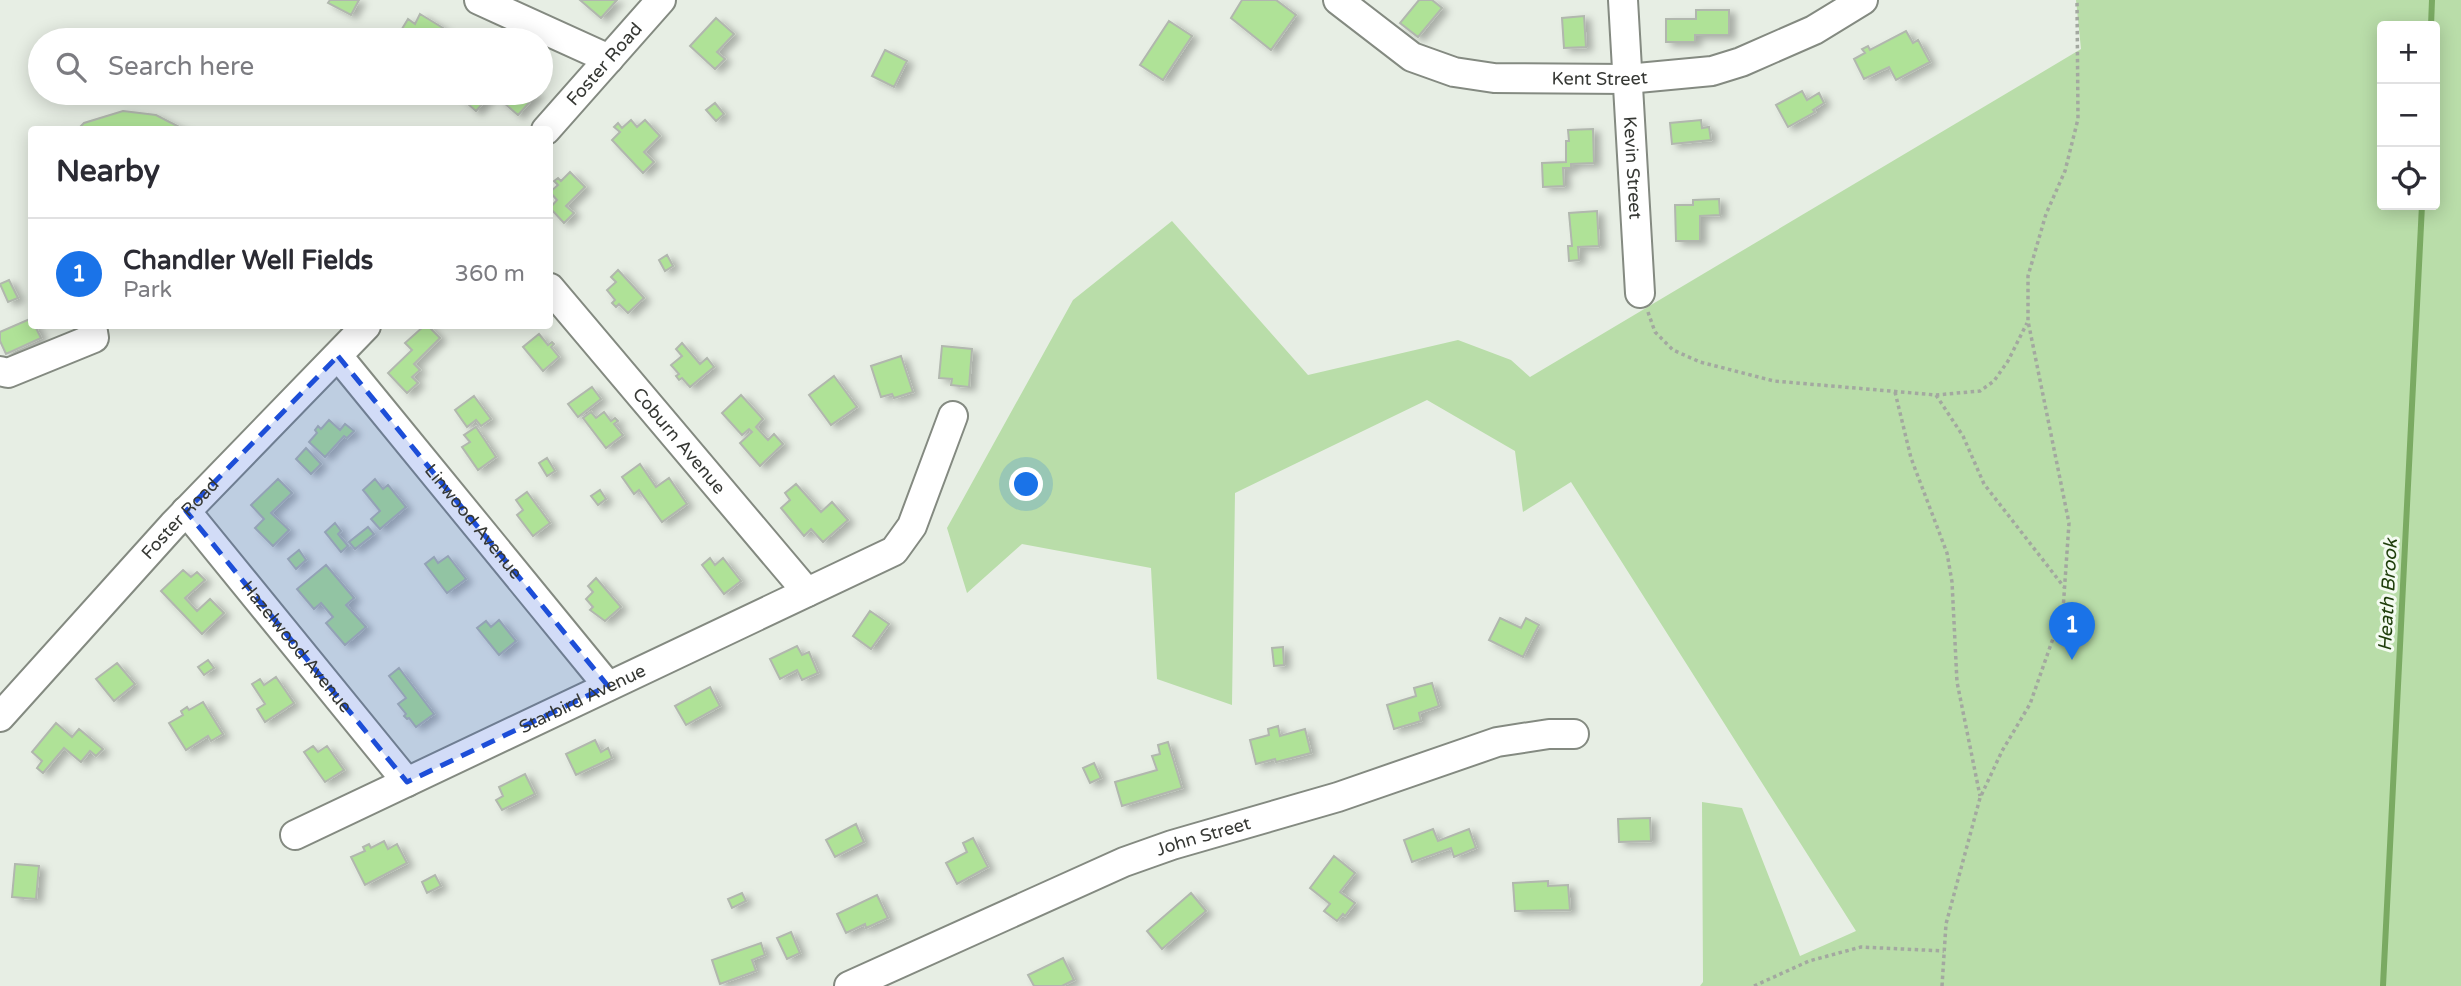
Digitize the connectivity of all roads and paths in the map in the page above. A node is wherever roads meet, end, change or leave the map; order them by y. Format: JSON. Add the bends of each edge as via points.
{"nodes":[{"id":1,"x":479,"y":0,"type":"edge"},
{"id":2,"x":661,"y":0,"type":"edge"},
{"id":3,"x":1338,"y":0,"type":"edge"},
{"id":4,"x":1623,"y":0,"type":"edge"},
{"id":5,"x":1863,"y":0,"type":"edge"},
{"id":6,"x":2077,"y":0,"type":"edge"},
{"id":7,"x":542,"y":28,"type":"edge"},
{"id":8,"x":553,"y":33,"type":"edge"},
{"id":9,"x":609,"y":58,"type":"junction"},
{"id":10,"x":1627,"y":79,"type":"junction"},
{"id":11,"x":550,"y":126,"type":"edge"},
{"id":12,"x":553,"y":292,"type":"edge"},
{"id":13,"x":1640,"y":293,"type":"joint"},
{"id":14,"x":2028,"y":321,"type":"junction"},
{"id":15,"x":92,"y":329,"type":"edge"},
{"id":16,"x":363,"y":329,"type":"edge"},
{"id":17,"x":338,"y":356,"type":"junction"},
{"id":18,"x":0,"y":371,"type":"edge"},
{"id":19,"x":1895,"y":391,"type":"junction"},
{"id":20,"x":1936,"y":395,"type":"junction"},
{"id":21,"x":953,"y":416,"type":"dead end"},
{"id":22,"x":186,"y":511,"type":"junction"},
{"id":23,"x":2065,"y":587,"type":"junction"},
{"id":24,"x":807,"y":592,"type":"junction"},
{"id":25,"x":608,"y":686,"type":"junction"},
{"id":26,"x":0,"y":717,"type":"edge"},
{"id":27,"x":1574,"y":734,"type":"dead end"},
{"id":28,"x":407,"y":782,"type":"junction"},
{"id":29,"x":1980,"y":798,"type":"junction"},
{"id":30,"x":295,"y":835,"type":"dead end"},
{"id":31,"x":1944,"y":951,"type":"junction"},
{"id":32,"x":849,"y":986,"type":"edge"},
{"id":33,"x":1754,"y":986,"type":"edge"},
{"id":34,"x":1942,"y":986,"type":"edge"}],
"edges":[{"from":1,"to":7,"type":"street"},
{"from":2,"to":9,"type":"street","name":"Foster Road"},
{"from":3,"to":10,"type":"street","name":"Kent Street","via":[[1412,57],[1454,72],[1494,78]]},
{"from":4,"to":10,"type":"street","name":"Kevin Street"},
{"from":5,"to":10,"type":"street","name":"Kent Street","via":[[1814,30],[1741,62],[1712,71]]},
{"from":6,"to":14,"type":"path","via":[[2078,120],[2028,276]]},
{"from":8,"to":9,"type":"street"},
{"from":9,"to":11,"type":"street","name":"Foster Road"},
{"from":10,"to":13,"type":"street","name":"Kevin Street"},
{"from":12,"to":24,"type":"street","name":"Coburn Avenue"},
{"from":13,"to":19,"type":"path","via":[[1655,332],[1673,349],[1700,362],[1774,382]]},
{"from":14,"to":20,"type":"path","via":[[1994,381],[1980,391]]},
{"from":14,"to":23,"type":"path","via":[[2068,523]]},
{"from":15,"to":18,"type":"street","via":[[94,338],[8,373]]},
{"from":16,"to":17,"type":"street","name":"Foster Road"},
{"from":17,"to":22,"type":"street","name":"Foster Road"},
{"from":17,"to":25,"type":"street","name":"Linwood Avenue"},
{"from":19,"to":20,"type":"path"},
{"from":19,"to":29,"type":"path","via":[[1911,458],[1947,553],[1957,682]]},
{"from":20,"to":23,"type":"path","via":[[1963,436],[1984,484]]},
{"from":21,"to":24,"type":"street","name":"Starbird Avenue","via":[[912,526],[894,551]]},
{"from":22,"to":26,"type":"street","name":"Foster Road"},
{"from":22,"to":28,"type":"street","name":"Hazelwood Avenue"},
{"from":23,"to":29,"type":"path","via":[[2063,610],[2030,704]]},
{"from":24,"to":25,"type":"street","name":"Starbird Avenue"},
{"from":25,"to":28,"type":"street","name":"Starbird Avenue"},
{"from":27,"to":32,"type":"street","name":"John Street","via":[[1497,742],[1338,797],[1172,845],[1124,862]]},
{"from":28,"to":30,"type":"street","name":"Starbird Avenue"},
{"from":29,"to":31,"type":"path","via":[[1946,924]]},
{"from":31,"to":33,"type":"path","via":[[1861,947],[1809,961]]},
{"from":31,"to":34,"type":"path"}]}
